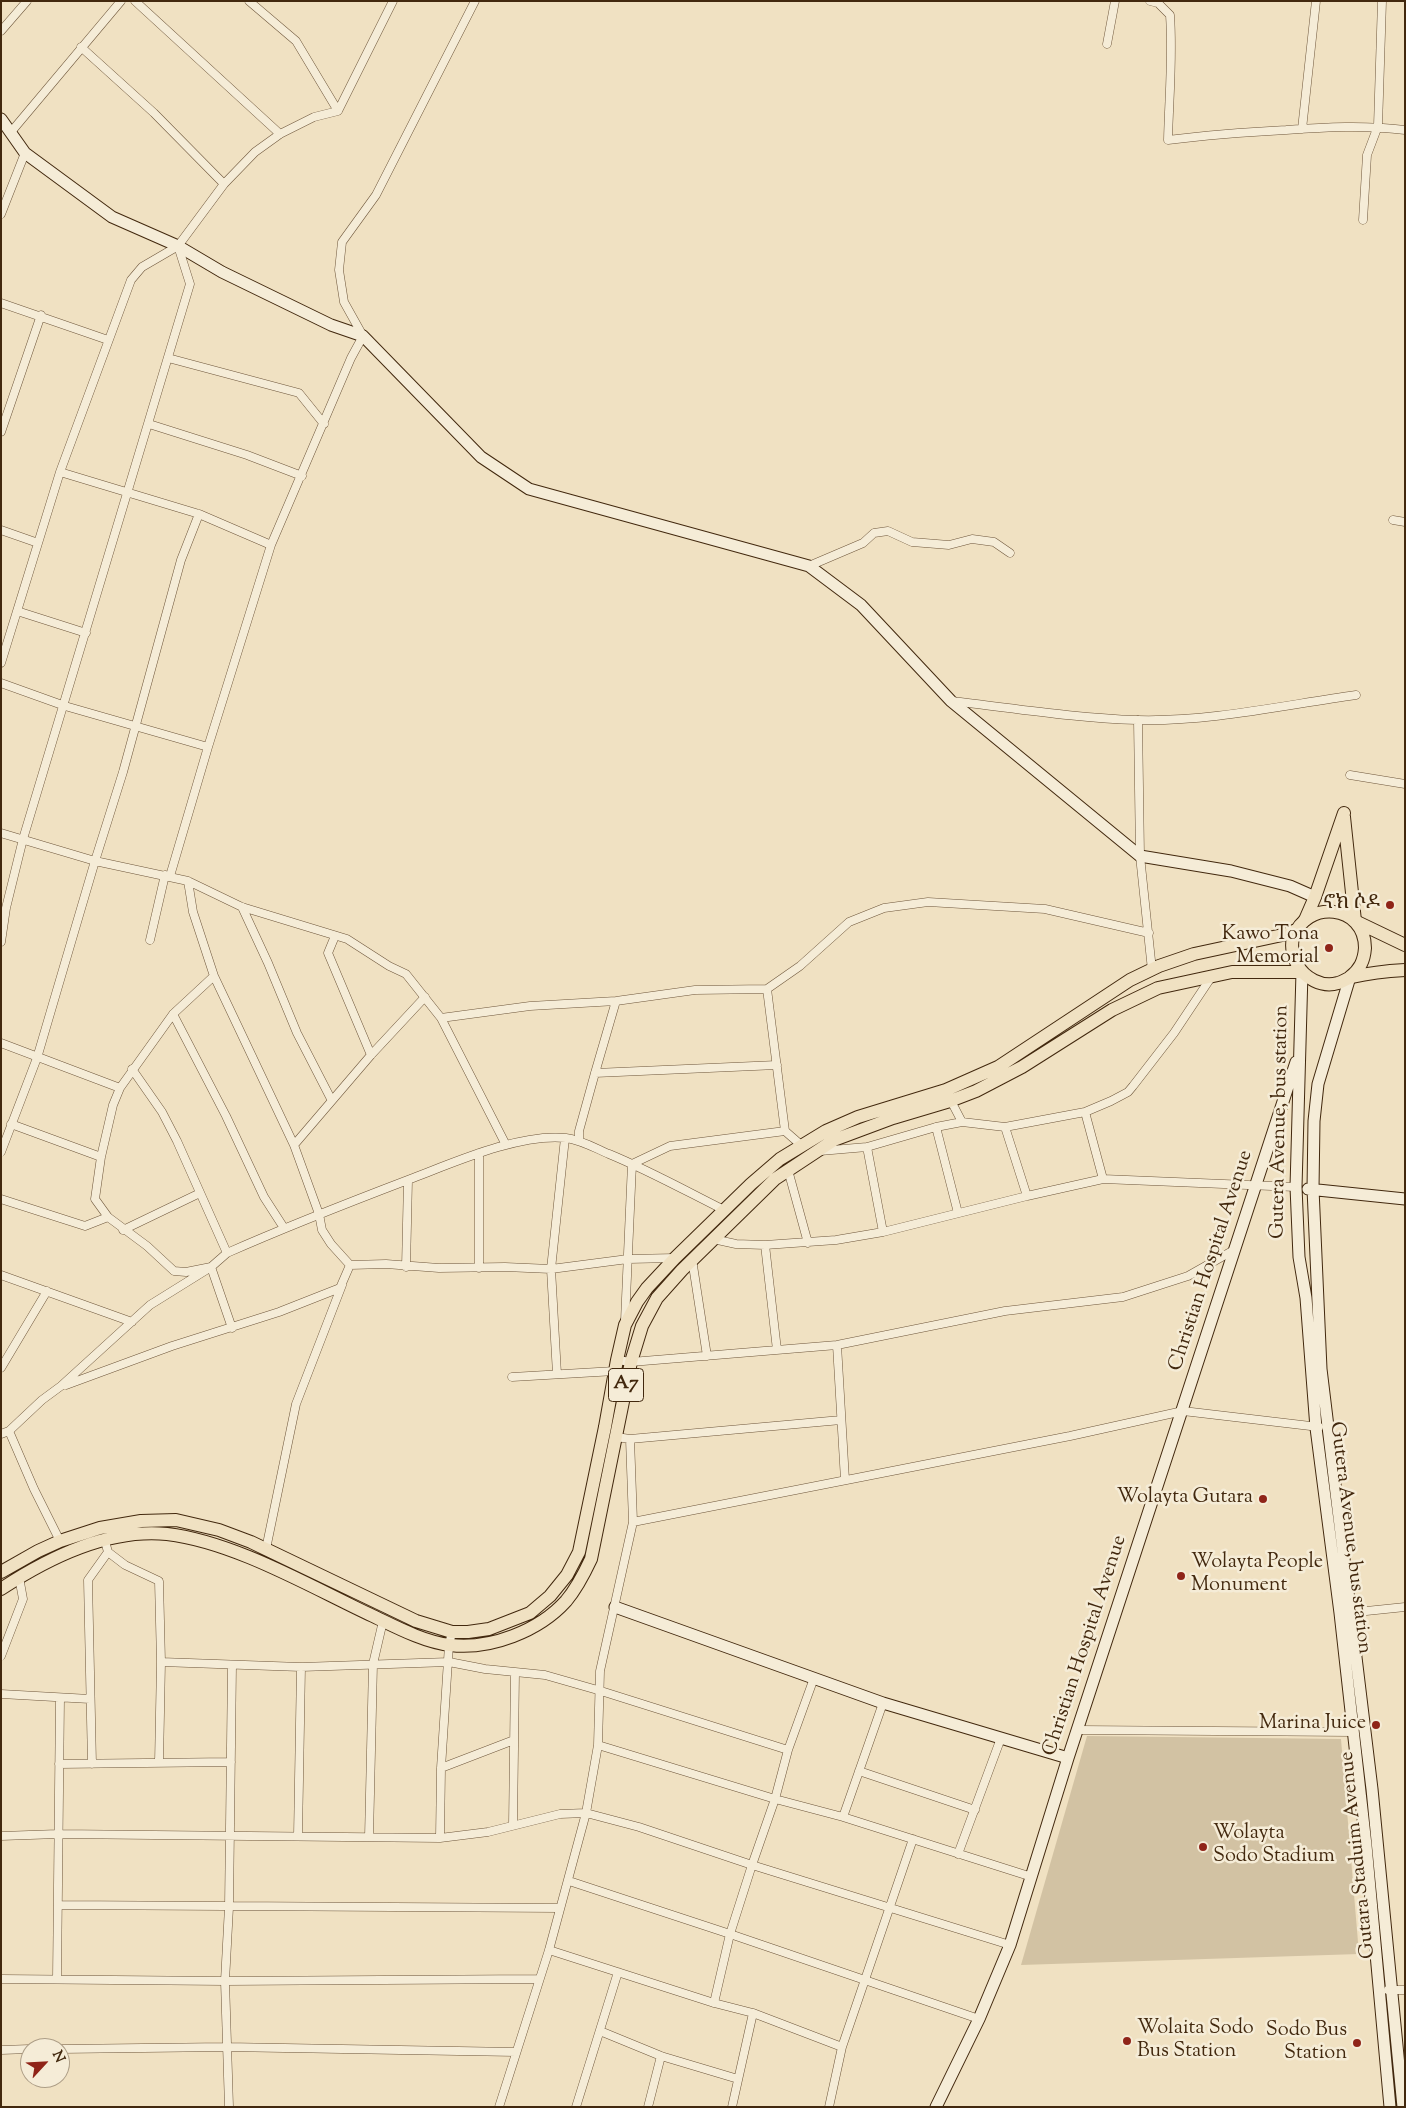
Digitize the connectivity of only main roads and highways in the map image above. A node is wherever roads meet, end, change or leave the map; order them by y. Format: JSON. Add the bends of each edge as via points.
{"nodes":[{"id":1,"x":1,"y":119,"type":"edge"},
{"id":2,"x":1315,"y":897,"type":"junction"},
{"id":3,"x":1305,"y":920,"type":"junction"},
{"id":4,"x":1355,"y":921,"type":"junction"},
{"id":5,"x":1296,"y":930,"type":"junction"},
{"id":6,"x":1405,"y":945,"type":"edge"},
{"id":7,"x":1405,"y":970,"type":"edge"},
{"id":8,"x":1302,"y":972,"type":"junction"},
{"id":9,"x":1350,"y":977,"type":"junction"},
{"id":10,"x":1301,"y":1047,"type":"junction"},
{"id":11,"x":948,"y":1096,"type":"junction"},
{"id":12,"x":1296,"y":1187,"type":"junction"},
{"id":13,"x":1313,"y":1189,"type":"junction"},
{"id":14,"x":1405,"y":1199,"type":"edge"},
{"id":15,"x":709,"y":1234,"type":"junction"},
{"id":16,"x":1322,"y":1427,"type":"junction"},
{"id":17,"x":1,"y":1572,"type":"edge"},
{"id":18,"x":1,"y":1588,"type":"edge"},
{"id":19,"x":615,"y":1607,"type":"road end"},
{"id":20,"x":1346,"y":1613,"type":"junction"},
{"id":21,"x":1068,"y":1758,"type":"junction"},
{"id":22,"x":936,"y":2107,"type":"edge"},
{"id":23,"x":1390,"y":2107,"type":"edge"},
{"id":24,"x":1403,"y":2107,"type":"edge"}],
"edges":[{"from":1,"to":2,"type":"main road","via":[[25,153],[112,217],[178,246],[222,272],[331,325],[363,336],[481,457],[529,489],[809,566],[861,605],[950,701],[1140,856],[1231,871],[1290,886]]},
{"from":2,"to":3,"type":"main road"},
{"from":2,"to":4,"type":"main road","via":[[1344,813]]},
{"from":3,"to":4,"type":"main road","via":[[1316,914],[1334,912]]},
{"from":3,"to":5,"type":"main road"},
{"from":4,"to":6,"type":"main road"},
{"from":4,"to":9,"type":"main road","via":[[1362,930],[1364,954],[1358,971]]},
{"from":5,"to":8,"type":"main road","via":[[1292,949]]},
{"from":5,"to":11,"type":"main road","number":"A7","via":[[1194,954],[1130,980]]},
{"from":7,"to":9,"type":"main road","number":"A7"},
{"from":8,"to":9,"type":"main road","number":"A7","via":[[1314,981],[1326,984],[1337,984]]},
{"from":8,"to":10,"type":"main road","name":"Gutera Avenue, bus station"},
{"from":8,"to":11,"type":"main road","number":"A7","via":[[1232,972],[1158,988],[1112,1010],[1022,1067],[976,1091]]},
{"from":9,"to":13,"type":"main road","name":"Gutara Staduim Avenue","via":[[1318,1084]]},
{"from":10,"to":12,"type":"main road","name":"Gutera Avenue, bus station"},
{"from":10,"to":21,"type":"main road","name":"Christian Hospital Avenue"},
{"from":11,"to":15,"type":"main road","number":"A7","via":[[834,1140],[775,1179]]},
{"from":11,"to":15,"type":"main road","number":"A7","via":[[858,1117],[801,1145],[780,1159],[724,1210]]},
{"from":12,"to":13,"type":"main road"},
{"from":12,"to":16,"type":"main road","name":"Gutera Avenue, bus station","via":[[1299,1257]]},
{"from":13,"to":14,"type":"main road"},
{"from":13,"to":16,"type":"main road","name":"Gutara Staduim Avenue"},
{"from":15,"to":17,"type":"main road","number":"A7","via":[[675,1258],[647,1288],[625,1325],[579,1552],[567,1575],[530,1613],[490,1629],[452,1632],[416,1621],[266,1549],[219,1530],[176,1520],[140,1520],[113,1525],[60,1541]]},
{"from":15,"to":18,"type":"main road","number":"A7","via":[[692,1260],[657,1298],[642,1326],[631,1362],[591,1559],[582,1579],[548,1617],[516,1635],[472,1645],[449,1645],[414,1635],[240,1553],[166,1534],[141,1534],[106,1546],[69,1552]]},
{"from":16,"to":20,"type":"main road","name":"Gutara Staduim Avenue"},
{"from":19,"to":21,"type":"main road","via":[[883,1703]]},
{"from":20,"to":23,"type":"main road","name":"Gutera Avenue, bus station","via":[[1353,1732]]},
{"from":20,"to":24,"type":"main road","name":"Gutara Staduim Avenue","via":[[1372,1789]]},
{"from":21,"to":22,"type":"main road","name":"Christian Hospital Avenue","via":[[1010,1945],[979,2019]]}]}
